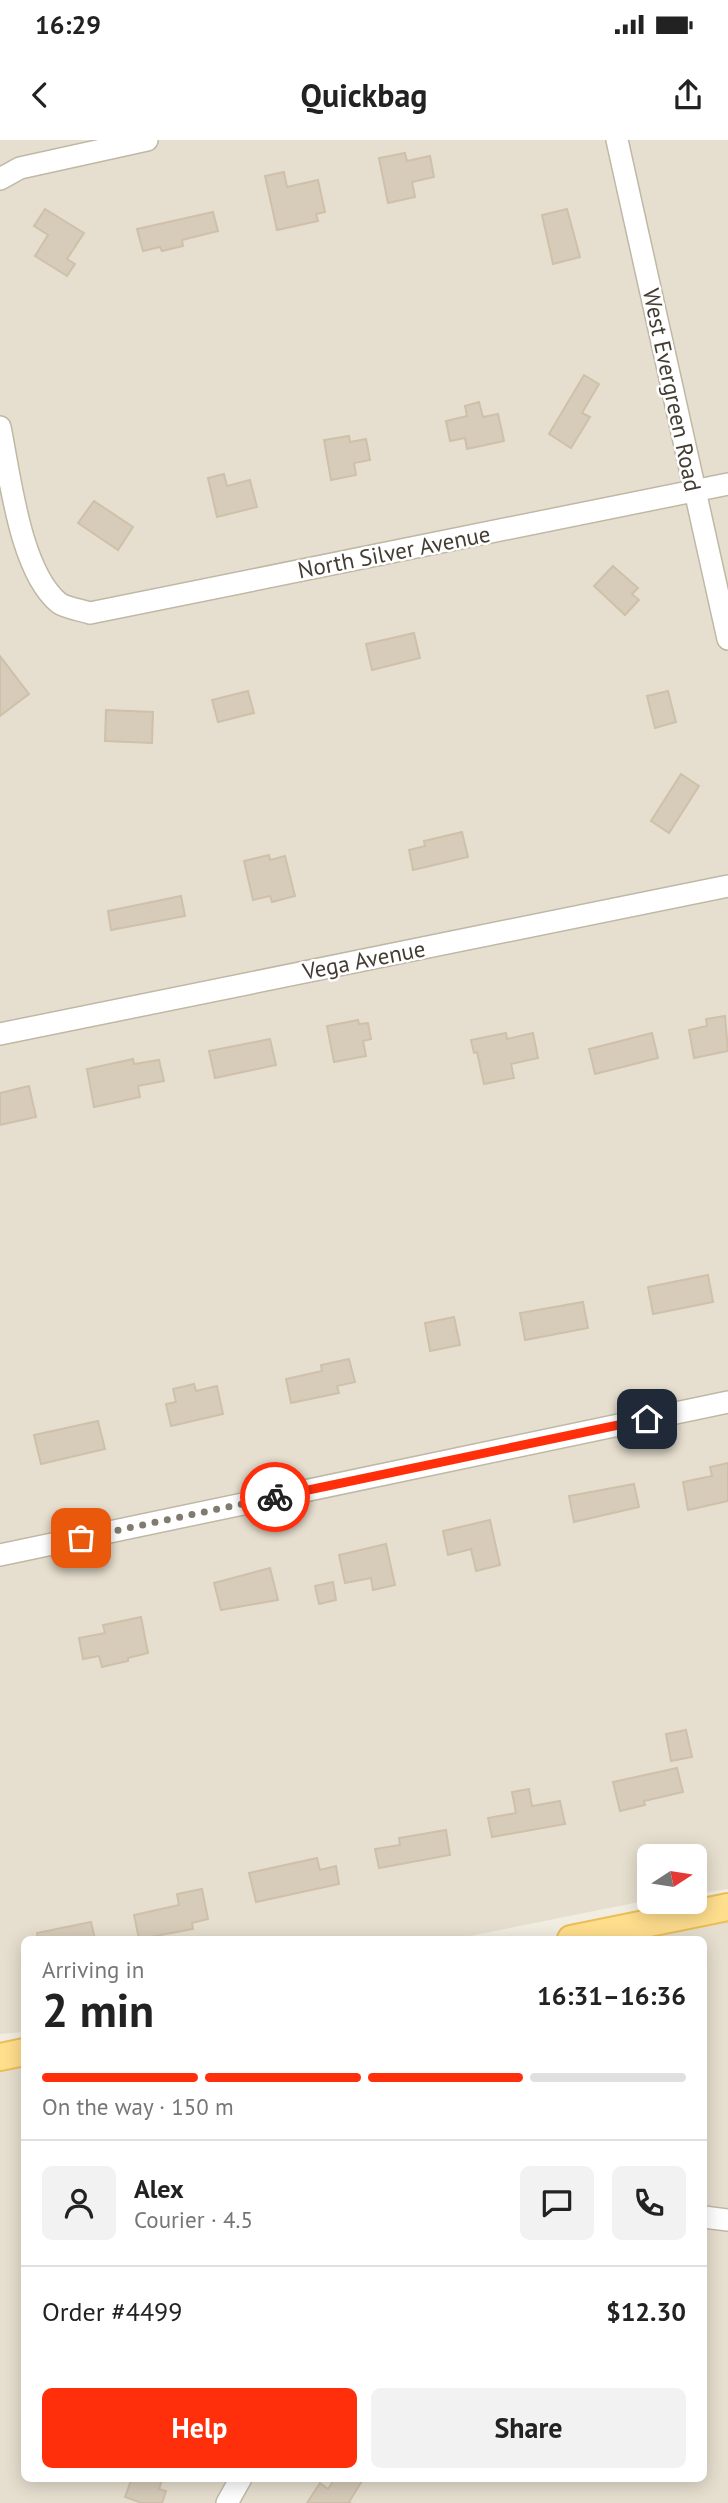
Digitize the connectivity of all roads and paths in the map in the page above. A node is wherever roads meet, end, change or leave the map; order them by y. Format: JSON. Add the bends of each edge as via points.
{"nodes":[{"id":1,"x":147,"y":140,"type":"edge"},
{"id":2,"x":617,"y":140,"type":"edge"},
{"id":3,"x":0,"y":179,"type":"edge"},
{"id":4,"x":0,"y":427,"type":"edge"},
{"id":5,"x":728,"y":484,"type":"edge"},
{"id":6,"x":694,"y":491,"type":"junction"},
{"id":7,"x":728,"y":639,"type":"edge"},
{"id":8,"x":728,"y":886,"type":"edge"},
{"id":9,"x":0,"y":1034,"type":"edge"},
{"id":10,"x":728,"y":1402,"type":"edge"},
{"id":11,"x":0,"y":1555,"type":"edge"},
{"id":12,"x":728,"y":1907,"type":"edge"},
{"id":13,"x":586,"y":1936,"type":"edge"},
{"id":14,"x":21,"y":2053,"type":"edge"},
{"id":15,"x":0,"y":2057,"type":"edge"},
{"id":16,"x":707,"y":2217,"type":"edge"},
{"id":17,"x":728,"y":2220,"type":"edge"},
{"id":18,"x":240,"y":2482,"type":"edge"},
{"id":19,"x":227,"y":2503,"type":"edge"}],
"edges":[{"from":1,"to":3,"type":"street","via":[[20,168]]},
{"from":2,"to":6,"type":"street","name":"West Evergreen Road"},
{"from":4,"to":6,"type":"street","name":"North Silver Avenue","via":[[20,525],[36,576],[60,604],[90,612]]},
{"from":5,"to":6,"type":"street","name":"North Silver Avenue"},
{"from":6,"to":7,"type":"street","name":"West Evergreen Road"},
{"from":8,"to":9,"type":"street","name":"Vega Avenue"},
{"from":10,"to":11,"type":"street"},
{"from":12,"to":13,"type":"main road"},
{"from":14,"to":15,"type":"main road"},
{"from":16,"to":17,"type":"street"},
{"from":18,"to":19,"type":"street"}]}
